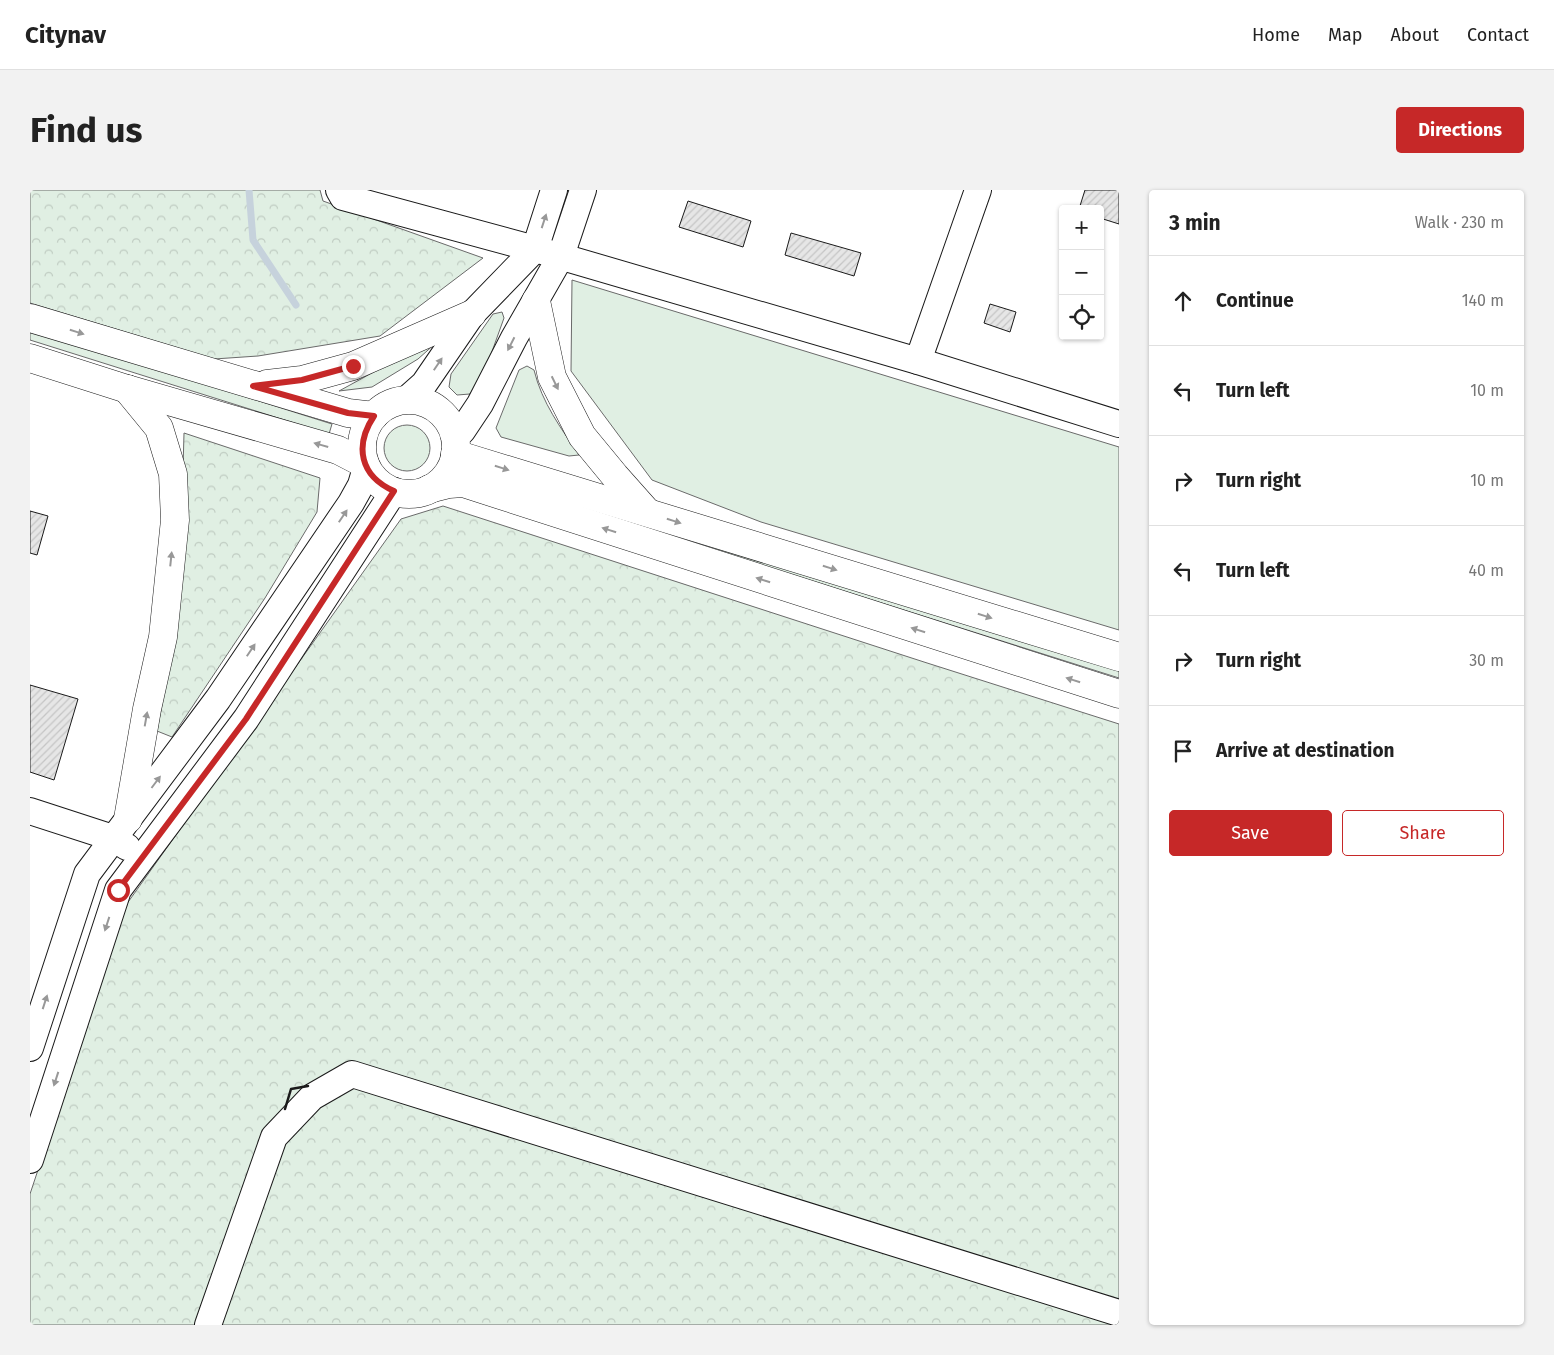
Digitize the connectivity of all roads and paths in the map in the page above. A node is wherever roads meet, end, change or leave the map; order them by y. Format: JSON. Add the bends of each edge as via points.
{"nodes":[{"id":1,"x":339,"y":190,"type":"edge"},
{"id":2,"x":554,"y":190,"type":"edge"},
{"id":3,"x":583,"y":190,"type":"edge"},
{"id":4,"x":978,"y":190,"type":"edge"},
{"id":5,"x":535,"y":249,"type":"junction"},
{"id":6,"x":561,"y":256,"type":"junction"},
{"id":7,"x":536,"y":302,"type":"junction"},
{"id":8,"x":472,"y":314,"type":"junction"},
{"id":9,"x":30,"y":318,"type":"edge"},
{"id":10,"x":30,"y":358,"type":"edge"},
{"id":11,"x":918,"y":361,"type":"junction"},
{"id":12,"x":253,"y":386,"type":"junction"},
{"id":13,"x":127,"y":389,"type":"junction"},
{"id":14,"x":406,"y":400,"type":"junction"},
{"id":15,"x":374,"y":416,"type":"junction"},
{"id":16,"x":1119,"y":424,"type":"edge"},
{"id":17,"x":455,"y":445,"type":"junction"},
{"id":18,"x":366,"y":466,"type":"junction"},
{"id":19,"x":429,"y":489,"type":"junction"},
{"id":20,"x":394,"y":491,"type":"junction"},
{"id":21,"x":648,"y":513,"type":"junction"},
{"id":22,"x":1119,"y":657,"type":"edge"},
{"id":23,"x":1119,"y":694,"type":"edge"},
{"id":24,"x":30,"y":811,"type":"edge"},
{"id":25,"x":121,"y":828,"type":"junction"},
{"id":26,"x":143,"y":856,"type":"junction"},
{"id":27,"x":30,"y":1048,"type":"edge"},
{"id":28,"x":30,"y":1160,"type":"edge"},
{"id":29,"x":1119,"y":1313,"type":"edge"},
{"id":30,"x":208,"y":1325,"type":"edge"}],
"edges":[{"from":1,"to":5,"type":"street","via":[[343,197]]},
{"from":5,"to":2,"type":"street","one_way":true},
{"from":3,"to":6,"type":"street"},
{"from":4,"to":11,"type":"street"},
{"from":5,"to":6,"type":"street"},
{"from":5,"to":8,"type":"street"},
{"from":6,"to":7,"type":"street"},
{"from":6,"to":11,"type":"street"},
{"from":7,"to":17,"type":"street","one_way":true},
{"from":7,"to":21,"type":"main road","one_way":true,"via":[[552,377],[582,436]]},
{"from":8,"to":12,"type":"main road","via":[[353,366],[302,380]]},
{"from":14,"to":8,"type":"street","one_way":true,"via":[[424,384]]},
{"from":9,"to":12,"type":"main road","one_way":true},
{"from":10,"to":13,"type":"main road"},
{"from":11,"to":16,"type":"street"},
{"from":12,"to":15,"type":"main road","via":[[348,413]]},
{"from":18,"to":13,"type":"main road","one_way":true,"via":[[338,450]]},
{"from":25,"to":13,"type":"main road","one_way":true,"via":[[163,637],[175,520],[174,474],[159,428]]},
{"from":14,"to":15,"type":"main road","via":[[388,405]]},
{"from":14,"to":17,"type":"main road","via":[[419,401],[442,414],[449,424]]},
{"from":15,"to":18,"type":"main road","via":[[362,441]]},
{"from":17,"to":19,"type":"main road","via":[[451,468],[442,481]]},
{"from":17,"to":21,"type":"main road","one_way":true},
{"from":18,"to":20,"type":"main road","via":[[373,478]]},
{"from":25,"to":18,"type":"street","one_way":true,"via":[[218,699],[346,511],[361,485]]},
{"from":19,"to":20,"type":"main road","via":[[405,494]]},
{"from":23,"to":19,"type":"main road","one_way":true,"via":[[463,483]]},
{"from":20,"to":26,"type":"street","via":[[246,719]]},
{"from":21,"to":22,"type":"main road","one_way":true},
{"from":24,"to":25,"type":"street"},
{"from":25,"to":26,"type":"street"},
{"from":27,"to":25,"type":"street","one_way":true,"via":[[87,874]]},
{"from":26,"to":28,"type":"street","one_way":true,"via":[[118,890]]},
{"from":29,"to":30,"type":"street","via":[[352,1074],[312,1097],[274,1137]]}]}
